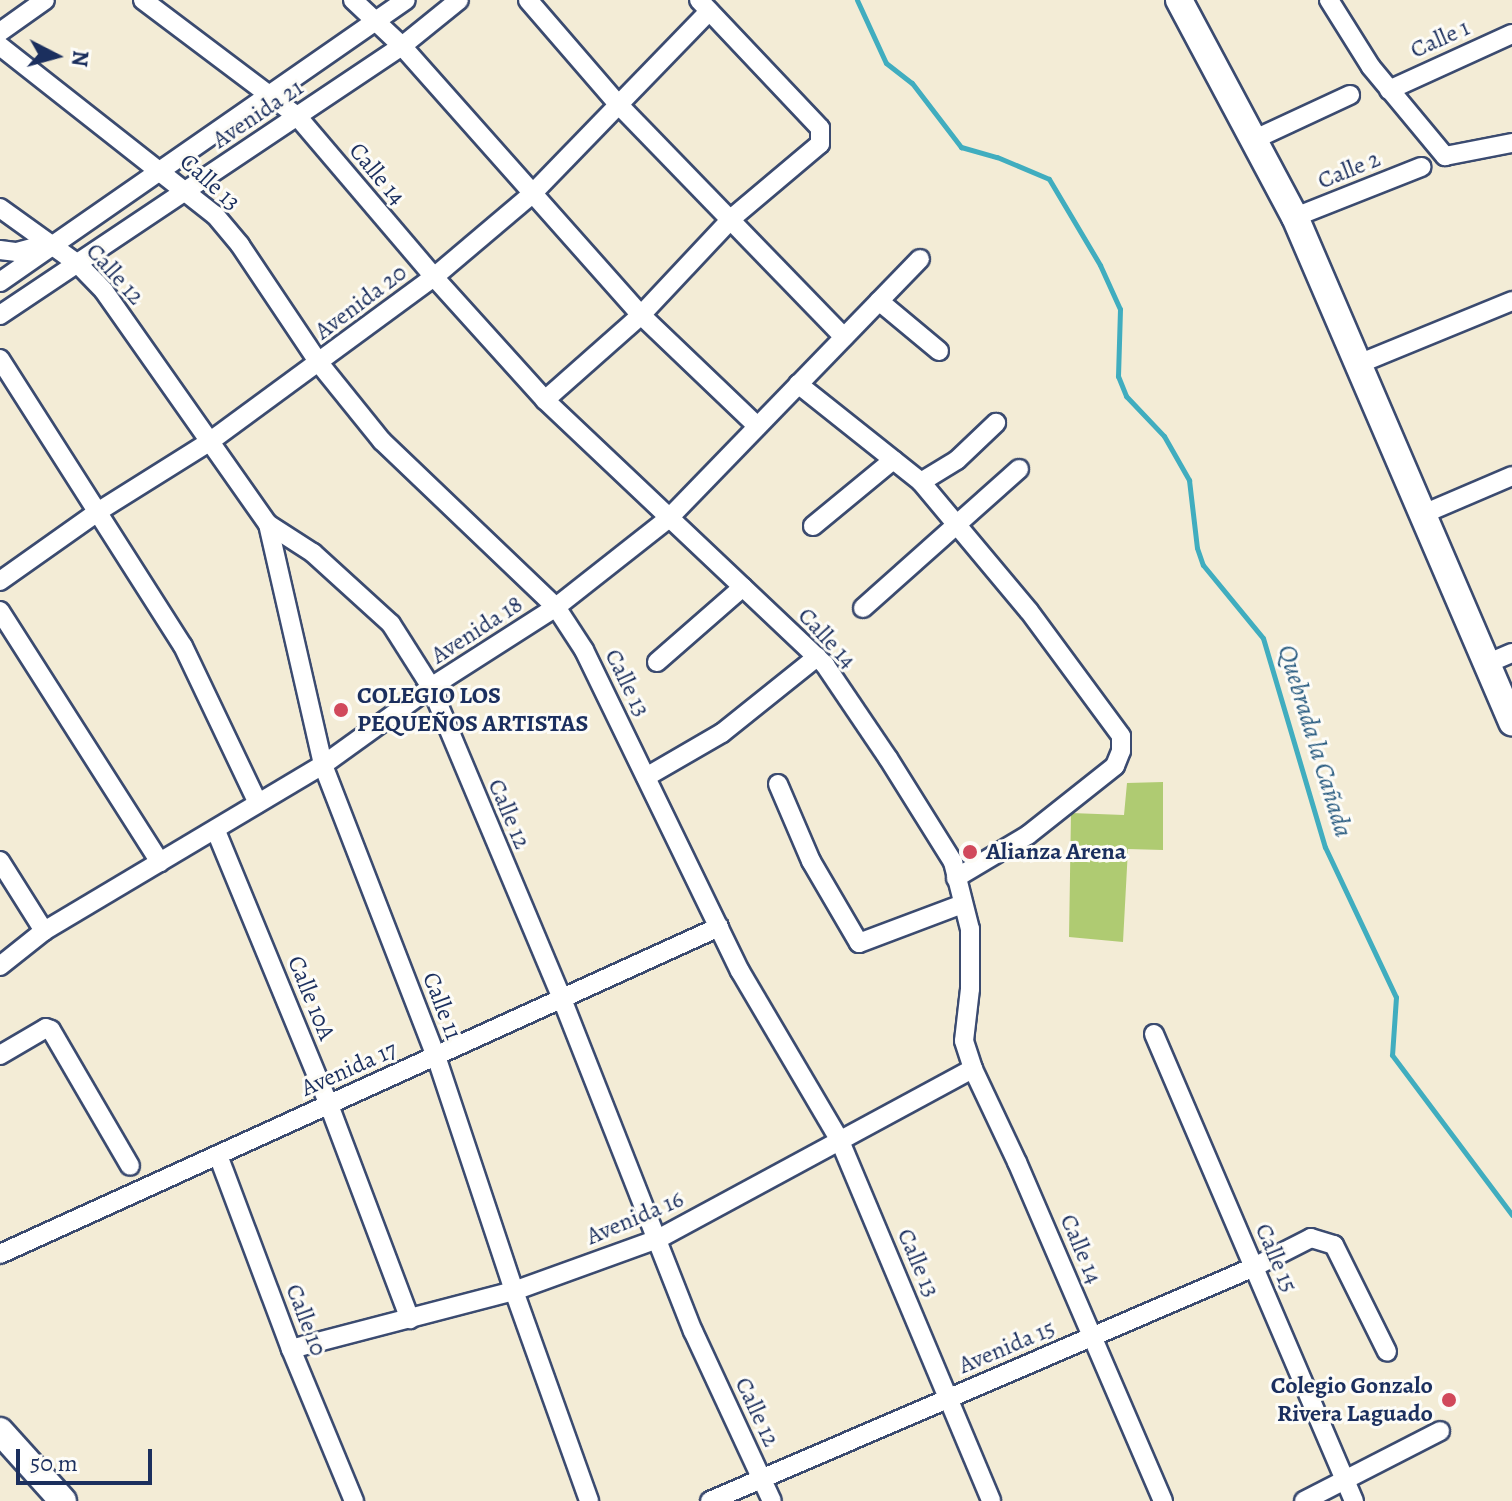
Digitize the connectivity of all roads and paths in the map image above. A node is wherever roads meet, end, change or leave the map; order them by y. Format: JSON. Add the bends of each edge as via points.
{"nodes":[{"id":1,"x":45,"y":0,"type":"edge"},
{"id":2,"x":143,"y":0,"type":"edge"},
{"id":3,"x":353,"y":0,"type":"edge"},
{"id":4,"x":405,"y":0,"type":"edge"},
{"id":5,"x":459,"y":0,"type":"edge"},
{"id":6,"x":528,"y":0,"type":"edge"},
{"id":7,"x":1179,"y":0,"type":"edge"},
{"id":8,"x":1329,"y":0,"type":"edge"},
{"id":9,"x":704,"y":5,"type":"edge"},
{"id":10,"x":376,"y":23,"type":"junction"},
{"id":11,"x":0,"y":32,"type":"edge"},
{"id":12,"x":1512,"y":34,"type":"edge"},
{"id":13,"x":0,"y":46,"type":"edge"},
{"id":14,"x":402,"y":46,"type":"junction"},
{"id":15,"x":1389,"y":90,"type":"junction"},
{"id":16,"x":1350,"y":95,"type":"dead end"},
{"id":17,"x":269,"y":96,"type":"junction"},
{"id":18,"x":617,"y":103,"type":"junction"},
{"id":19,"x":297,"y":116,"type":"junction"},
{"id":20,"x":1253,"y":140,"type":"junction"},
{"id":21,"x":1512,"y":143,"type":"edge"},
{"id":22,"x":1421,"y":167,"type":"dead end"},
{"id":23,"x":161,"y":171,"type":"junction"},
{"id":24,"x":184,"y":192,"type":"junction"},
{"id":25,"x":531,"y":195,"type":"junction"},
{"id":26,"x":0,"y":208,"type":"edge"},
{"id":27,"x":1295,"y":217,"type":"junction"},
{"id":28,"x":732,"y":218,"type":"junction"},
{"id":29,"x":49,"y":244,"type":"junction"},
{"id":30,"x":0,"y":250,"type":"edge"},
{"id":31,"x":920,"y":259,"type":"dead end"},
{"id":32,"x":78,"y":264,"type":"junction"},
{"id":33,"x":434,"y":277,"type":"junction"},
{"id":34,"x":0,"y":282,"type":"edge"},
{"id":35,"x":879,"y":301,"type":"junction"},
{"id":36,"x":1512,"y":301,"type":"edge"},
{"id":37,"x":0,"y":315,"type":"edge"},
{"id":38,"x":641,"y":315,"type":"junction"},
{"id":39,"x":844,"y":337,"type":"junction"},
{"id":40,"x":939,"y":351,"type":"dead end"},
{"id":41,"x":0,"y":359,"type":"edge"},
{"id":42,"x":319,"y":363,"type":"junction"},
{"id":43,"x":1356,"y":365,"type":"junction"},
{"id":44,"x":798,"y":384,"type":"junction"},
{"id":45,"x":545,"y":400,"type":"junction"},
{"id":46,"x":996,"y":423,"type":"dead end"},
{"id":47,"x":757,"y":426,"type":"junction"},
{"id":48,"x":212,"y":440,"type":"junction"},
{"id":49,"x":893,"y":460,"type":"junction"},
{"id":50,"x":1019,"y":469,"type":"dead end"},
{"id":51,"x":1512,"y":476,"type":"edge"},
{"id":52,"x":921,"y":482,"type":"junction"},
{"id":53,"x":99,"y":511,"type":"junction"},
{"id":54,"x":1421,"y":515,"type":"junction"},
{"id":55,"x":668,"y":519,"type":"junction"},
{"id":56,"x":268,"y":524,"type":"junction"},
{"id":57,"x":813,"y":526,"type":"dead end"},
{"id":58,"x":958,"y":527,"type":"junction"},
{"id":59,"x":0,"y":581,"type":"edge"},
{"id":60,"x":743,"y":587,"type":"junction"},
{"id":61,"x":556,"y":607,"type":"junction"},
{"id":62,"x":863,"y":608,"type":"dead end"},
{"id":63,"x":0,"y":611,"type":"edge"},
{"id":64,"x":1512,"y":653,"type":"edge"},
{"id":65,"x":817,"y":657,"type":"junction"},
{"id":66,"x":657,"y":662,"type":"dead end"},
{"id":67,"x":1486,"y":664,"type":"junction"},
{"id":68,"x":431,"y":687,"type":"junction"},
{"id":69,"x":1512,"y":722,"type":"edge"},
{"id":70,"x":323,"y":765,"type":"junction"},
{"id":71,"x":646,"y":777,"type":"junction"},
{"id":72,"x":778,"y":784,"type":"dead end"},
{"id":73,"x":258,"y":803,"type":"junction"},
{"id":74,"x":216,"y":831,"type":"junction"},
{"id":75,"x":0,"y":861,"type":"edge"},
{"id":76,"x":160,"y":862,"type":"junction"},
{"id":77,"x":956,"y":878,"type":"junction"},
{"id":78,"x":963,"y":904,"type":"junction"},
{"id":79,"x":719,"y":927,"type":"junction"},
{"id":80,"x":44,"y":931,"type":"junction"},
{"id":81,"x":0,"y":966,"type":"edge"},
{"id":82,"x":562,"y":999,"type":"junction"},
{"id":83,"x":1154,"y":1034,"type":"dead end"},
{"id":84,"x":0,"y":1055,"type":"edge"},
{"id":85,"x":436,"y":1056,"type":"junction"},
{"id":86,"x":973,"y":1069,"type":"junction"},
{"id":87,"x":329,"y":1105,"type":"junction"},
{"id":88,"x":840,"y":1141,"type":"junction"},
{"id":89,"x":218,"y":1155,"type":"junction"},
{"id":90,"x":130,"y":1166,"type":"dead end"},
{"id":91,"x":658,"y":1239,"type":"junction"},
{"id":92,"x":0,"y":1254,"type":"edge"},
{"id":93,"x":1254,"y":1267,"type":"junction"},
{"id":94,"x":514,"y":1291,"type":"junction"},
{"id":95,"x":410,"y":1319,"type":"junction"},
{"id":96,"x":1092,"y":1336,"type":"junction"},
{"id":97,"x":291,"y":1349,"type":"junction"},
{"id":98,"x":1387,"y":1352,"type":"dead end"},
{"id":99,"x":949,"y":1398,"type":"junction"},
{"id":100,"x":0,"y":1431,"type":"edge"},
{"id":101,"x":1440,"y":1431,"type":"dead end"},
{"id":102,"x":762,"y":1479,"type":"junction"},
{"id":103,"x":1344,"y":1480,"type":"junction"},
{"id":104,"x":63,"y":1501,"type":"edge"},
{"id":105,"x":354,"y":1501,"type":"edge"},
{"id":106,"x":589,"y":1501,"type":"edge"},
{"id":107,"x":710,"y":1501,"type":"edge"},
{"id":108,"x":772,"y":1501,"type":"edge"},
{"id":109,"x":991,"y":1501,"type":"edge"},
{"id":110,"x":1163,"y":1501,"type":"edge"},
{"id":111,"x":1304,"y":1501,"type":"edge"},
{"id":112,"x":1354,"y":1501,"type":"edge"}],
"edges":[{"from":1,"to":11,"type":"street"},
{"from":2,"to":17,"type":"street","name":"Calle 14"},
{"from":3,"to":10,"type":"street"},
{"from":4,"to":10,"type":"street","name":"Avenida 21"},
{"from":5,"to":14,"type":"street","name":"Avenida 21"},
{"from":6,"to":18,"type":"street"},
{"from":7,"to":20,"type":"street"},
{"from":8,"to":15,"type":"street"},
{"from":9,"to":18,"type":"street","name":"Avenida 20"},
{"from":9,"to":28,"type":"street","via":[[821,135],[820,144]]},
{"from":10,"to":14,"type":"street"},
{"from":10,"to":17,"type":"street","name":"Avenida 21"},
{"from":12,"to":15,"type":"street","name":"Calle 1"},
{"from":13,"to":23,"type":"street","name":"Calle 13"},
{"from":14,"to":19,"type":"street","name":"Avenida 21"},
{"from":14,"to":25,"type":"street"},
{"from":15,"to":21,"type":"street","via":[[1445,156]]},
{"from":16,"to":20,"type":"street"},
{"from":17,"to":19,"type":"street","name":"Calle 14"},
{"from":17,"to":23,"type":"street","name":"Avenida 21"},
{"from":18,"to":25,"type":"street","name":"Avenida 20"},
{"from":18,"to":28,"type":"street"},
{"from":19,"to":24,"type":"street","name":"Avenida 21"},
{"from":19,"to":33,"type":"street","name":"Calle 14"},
{"from":20,"to":27,"type":"street"},
{"from":22,"to":27,"type":"street","name":"Calle 2"},
{"from":23,"to":24,"type":"street","name":"Calle 13"},
{"from":23,"to":29,"type":"street","name":"Avenida 21"},
{"from":24,"to":32,"type":"street","name":"Avenida 21"},
{"from":24,"to":42,"type":"street","name":"Calle 13","via":[[215,215],[240,245]]},
{"from":25,"to":33,"type":"street","name":"Avenida 20"},
{"from":25,"to":38,"type":"street"},
{"from":26,"to":29,"type":"street"},
{"from":27,"to":43,"type":"street"},
{"from":28,"to":38,"type":"street"},
{"from":28,"to":39,"type":"street"},
{"from":29,"to":30,"type":"street","via":[[17,252]]},
{"from":29,"to":32,"type":"street","name":"Calle 12"},
{"from":29,"to":34,"type":"street","name":"Avenida 21"},
{"from":31,"to":35,"type":"street","name":"Avenida 18"},
{"from":32,"to":37,"type":"street","name":"Avenida 21"},
{"from":32,"to":48,"type":"street","name":"Calle 12","via":[[104,291]]},
{"from":33,"to":42,"type":"street","name":"Avenida 20"},
{"from":33,"to":45,"type":"street","name":"Calle 14"},
{"from":35,"to":39,"type":"street","name":"Avenida 18"},
{"from":35,"to":40,"type":"street"},
{"from":36,"to":43,"type":"street"},
{"from":38,"to":45,"type":"street"},
{"from":38,"to":47,"type":"street"},
{"from":39,"to":44,"type":"street","name":"Avenida 18"},
{"from":41,"to":53,"type":"street"},
{"from":42,"to":48,"type":"street","name":"Avenida 20"},
{"from":42,"to":61,"type":"street","name":"Calle 13","via":[[382,441]]},
{"from":43,"to":54,"type":"street"},
{"from":44,"to":47,"type":"street","name":"Avenida 18"},
{"from":44,"to":49,"type":"street"},
{"from":45,"to":55,"type":"street","name":"Calle 14"},
{"from":46,"to":52,"type":"street","via":[[957,460]]},
{"from":47,"to":55,"type":"street","name":"Avenida 18"},
{"from":48,"to":53,"type":"street","name":"Avenida 20"},
{"from":48,"to":56,"type":"street","name":"Calle 12"},
{"from":49,"to":52,"type":"street"},
{"from":49,"to":57,"type":"street"},
{"from":50,"to":58,"type":"street"},
{"from":51,"to":54,"type":"street"},
{"from":52,"to":58,"type":"street"},
{"from":53,"to":59,"type":"street","name":"Avenida 20"},
{"from":53,"to":73,"type":"street","via":[[183,646]]},
{"from":54,"to":67,"type":"street"},
{"from":55,"to":60,"type":"street","name":"Calle 14"},
{"from":55,"to":61,"type":"street","name":"Avenida 18"},
{"from":56,"to":68,"type":"street","name":"Calle 12","via":[[313,553],[391,624]]},
{"from":56,"to":70,"type":"street","name":"Calle 11"},
{"from":58,"to":62,"type":"street"},
{"from":58,"to":77,"type":"street","via":[[1093,694],[1121,736],[1121,751],[1115,766],[1028,835]]},
{"from":60,"to":65,"type":"street","name":"Calle 14"},
{"from":60,"to":66,"type":"street"},
{"from":61,"to":68,"type":"street","name":"Avenida 18"},
{"from":61,"to":71,"type":"street","name":"Calle 13","via":[[584,650]]},
{"from":63,"to":76,"type":"street"},
{"from":64,"to":67,"type":"street"},
{"from":65,"to":71,"type":"street","via":[[722,733]]},
{"from":65,"to":77,"type":"street","name":"Calle 14","via":[[888,758],[953,862]]},
{"from":67,"to":69,"type":"street"},
{"from":68,"to":70,"type":"street","name":"Avenida 18"},
{"from":68,"to":82,"type":"street","name":"Calle 12"},
{"from":70,"to":73,"type":"street","name":"Avenida 18"},
{"from":70,"to":85,"type":"street","name":"Calle 11"},
{"from":71,"to":79,"type":"street","name":"Calle 13"},
{"from":72,"to":78,"type":"street","via":[[811,861],[859,943]]},
{"from":73,"to":74,"type":"street","name":"Avenida 18"},
{"from":74,"to":76,"type":"street","name":"Avenida 18"},
{"from":74,"to":87,"type":"street","name":"Calle 10A"},
{"from":75,"to":80,"type":"street"},
{"from":76,"to":80,"type":"street","name":"Avenida 18"},
{"from":77,"to":78,"type":"street","name":"Calle 14"},
{"from":78,"to":86,"type":"street","name":"Calle 14","via":[[970,929],[964,1041]]},
{"from":79,"to":82,"type":"street","name":"Avenida 17"},
{"from":79,"to":88,"type":"street","name":"Calle 13"},
{"from":80,"to":81,"type":"street","name":"Avenida 18"},
{"from":82,"to":85,"type":"street","name":"Avenida 17"},
{"from":82,"to":91,"type":"street","name":"Calle 12"},
{"from":83,"to":93,"type":"street","name":"Calle 15"},
{"from":84,"to":90,"type":"street","via":[[51,1030]]},
{"from":85,"to":87,"type":"street","name":"Avenida 17"},
{"from":85,"to":94,"type":"street","name":"Calle 11"},
{"from":86,"to":88,"type":"street","name":"Avenida 16"},
{"from":86,"to":96,"type":"street","name":"Calle 14"},
{"from":87,"to":89,"type":"street","name":"Avenida 17"},
{"from":87,"to":95,"type":"street","name":"Calle 10A"},
{"from":88,"to":91,"type":"street","name":"Avenida 16"},
{"from":88,"to":99,"type":"street","name":"Calle 13"},
{"from":89,"to":92,"type":"street","name":"Avenida 17"},
{"from":89,"to":97,"type":"street","name":"Calle 10"},
{"from":91,"to":94,"type":"street","name":"Avenida 16"},
{"from":91,"to":102,"type":"street","name":"Calle 12","via":[[693,1331]]},
{"from":93,"to":96,"type":"street","name":"Avenida 15"},
{"from":93,"to":98,"type":"street","name":"Avenida 15","via":[[1311,1238],[1334,1245]]},
{"from":93,"to":103,"type":"street","name":"Calle 15"},
{"from":94,"to":95,"type":"street","name":"Avenida 16"},
{"from":94,"to":106,"type":"street","name":"Calle 11"},
{"from":95,"to":97,"type":"street","name":"Avenida 16"},
{"from":96,"to":99,"type":"street","name":"Avenida 15"},
{"from":96,"to":110,"type":"street","name":"Calle 14"},
{"from":97,"to":105,"type":"street","name":"Calle 10"},
{"from":99,"to":102,"type":"street","name":"Avenida 15"},
{"from":99,"to":109,"type":"street","name":"Calle 13"},
{"from":100,"to":104,"type":"street"},
{"from":101,"to":103,"type":"street"},
{"from":102,"to":107,"type":"street","name":"Avenida 15"},
{"from":102,"to":108,"type":"street","name":"Calle 12"},
{"from":103,"to":111,"type":"street"},
{"from":103,"to":112,"type":"street","name":"Calle 15"}]}
